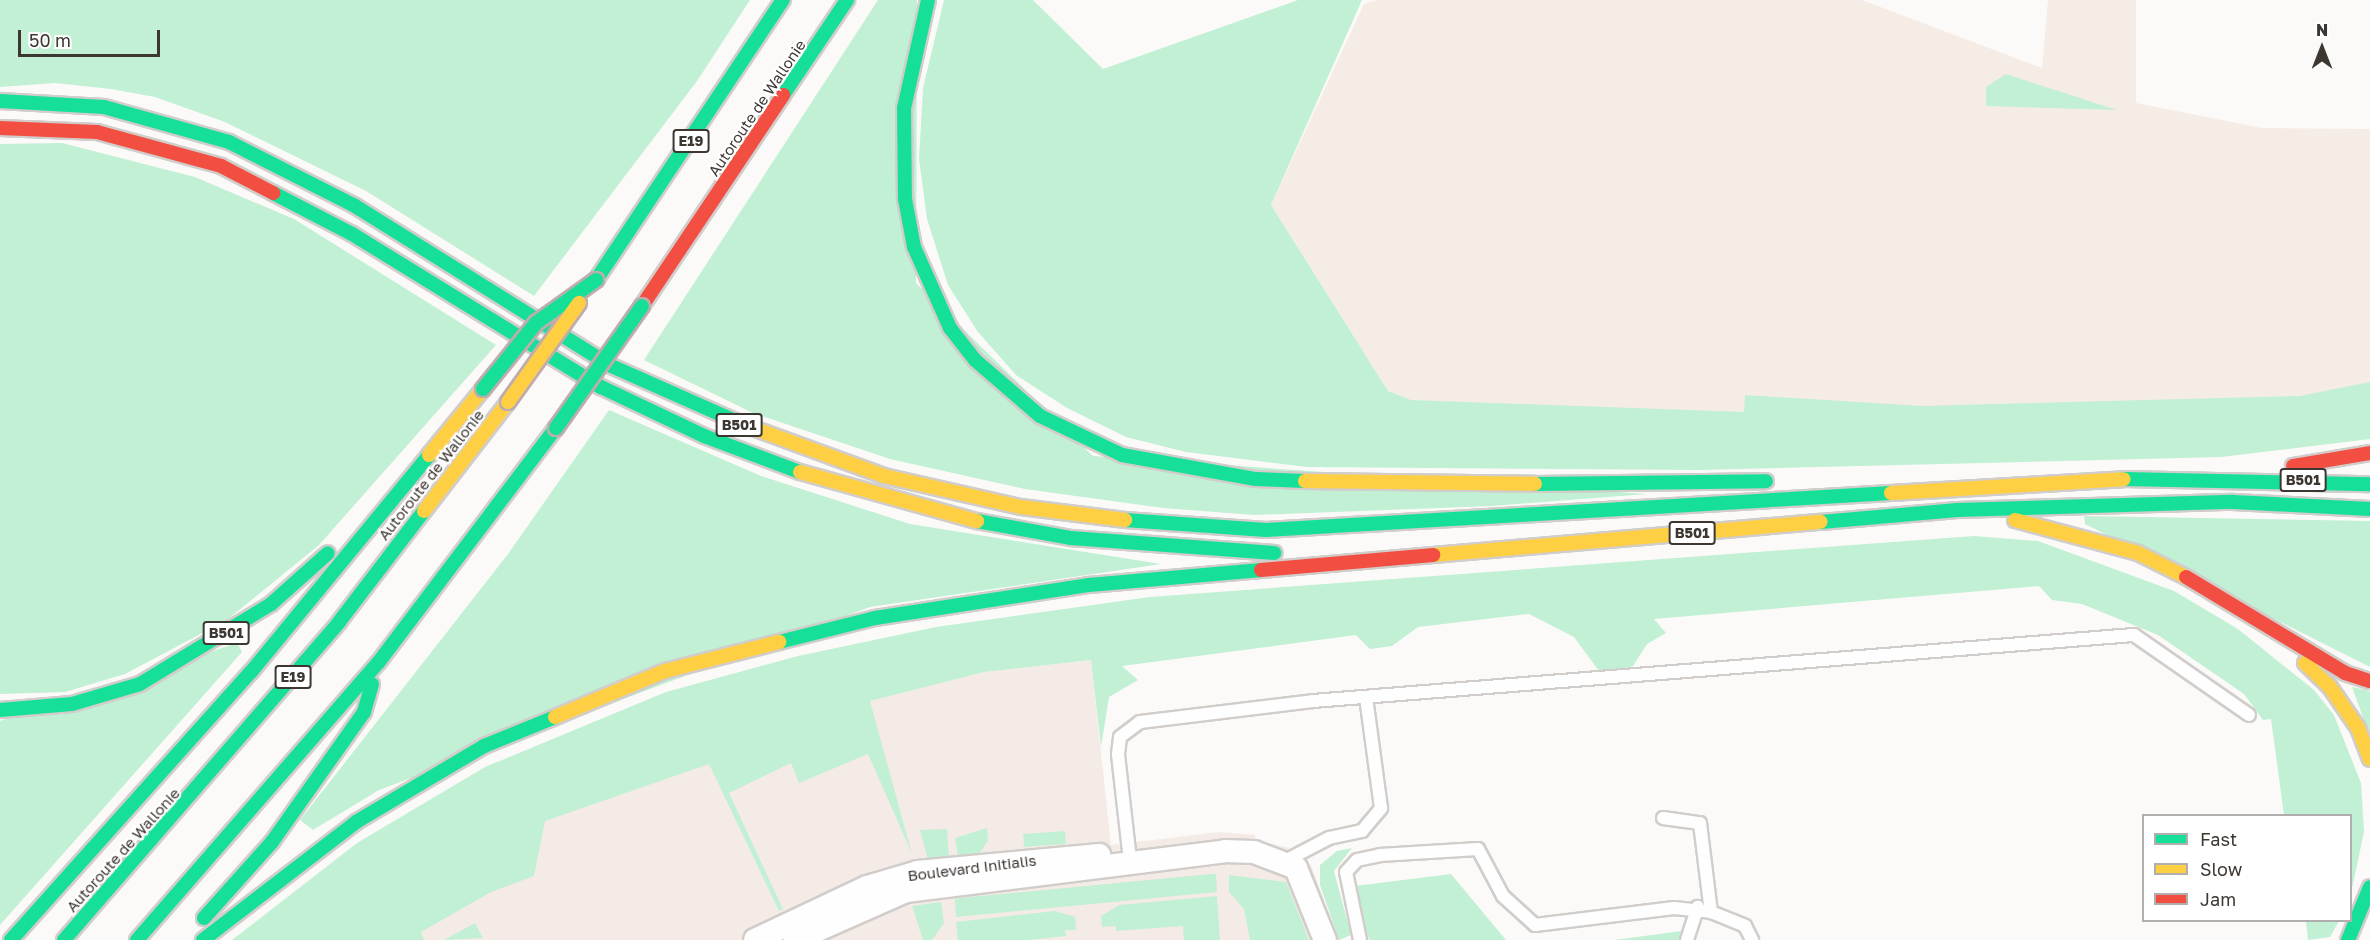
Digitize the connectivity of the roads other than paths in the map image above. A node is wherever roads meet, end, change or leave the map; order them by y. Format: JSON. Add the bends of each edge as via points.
{"nodes":[{"id":1,"x":783,"y":0,"type":"edge"},
{"id":2,"x":847,"y":0,"type":"edge"},
{"id":3,"x":928,"y":0,"type":"edge"},
{"id":4,"x":0,"y":101,"type":"edge"},
{"id":5,"x":0,"y":128,"type":"edge"},
{"id":6,"x":596,"y":280,"type":"junction"},
{"id":7,"x":2370,"y":453,"type":"edge"},
{"id":8,"x":2235,"y":477,"type":"junction"},
{"id":9,"x":413,"y":479,"type":"junction"},
{"id":10,"x":2370,"y":484,"type":"edge"},
{"id":11,"x":1879,"y":491,"type":"junction"},
{"id":12,"x":2370,"y":509,"type":"edge"},
{"id":13,"x":1957,"y":510,"type":"junction"},
{"id":14,"x":1427,"y":557,"type":"junction"},
{"id":15,"x":2269,"y":629,"type":"junction"},
{"id":16,"x":378,"y":663,"type":"junction"},
{"id":17,"x":2370,"y":681,"type":"edge"},
{"id":18,"x":1366,"y":697,"type":"junction"},
{"id":19,"x":0,"y":710,"type":"edge"},
{"id":20,"x":2249,"y":715,"type":"dead end"},
{"id":21,"x":2370,"y":759,"type":"edge"},
{"id":22,"x":1663,"y":818,"type":"dead end"},
{"id":23,"x":1130,"y":860,"type":"junction"},
{"id":24,"x":1285,"y":861,"type":"junction"},
{"id":25,"x":2370,"y":887,"type":"edge"},
{"id":26,"x":1698,"y":907,"type":"junction"},
{"id":27,"x":1711,"y":912,"type":"junction"},
{"id":28,"x":11,"y":940,"type":"edge"},
{"id":29,"x":64,"y":940,"type":"edge"},
{"id":30,"x":136,"y":940,"type":"edge"},
{"id":31,"x":184,"y":940,"type":"edge"},
{"id":32,"x":203,"y":940,"type":"edge"},
{"id":33,"x":755,"y":940,"type":"edge"},
{"id":34,"x":795,"y":940,"type":"edge"},
{"id":35,"x":1326,"y":940,"type":"edge"},
{"id":36,"x":1360,"y":940,"type":"edge"},
{"id":37,"x":1687,"y":940,"type":"edge"},
{"id":38,"x":1752,"y":940,"type":"edge"},
{"id":39,"x":2348,"y":940,"type":"edge"}],
"edges":[{"from":1,"to":6,"type":"highway","name":"Autoroute de Wallonie","number":"E19"},
{"from":2,"to":16,"type":"highway","name":"Autoroute de Wallonie","bridge":true,"via":[[556,428]]},
{"from":3,"to":11,"type":"highway","via":[[904,108],[905,199],[921,268],[950,328],[975,360],[1040,416],[1078,437],[1167,467],[1325,484],[1745,480]]},
{"from":4,"to":11,"type":"highway","number":"B501","via":[[104,107],[229,142],[355,206],[524,314],[666,393],[804,450],[951,492],[1104,519],[1266,530],[1533,518]]},
{"from":5,"to":14,"type":"highway","number":"B501","via":[[97,132],[221,166],[352,234],[601,387],[704,436],[833,484],[950,516],[1082,539],[1222,551]]},
{"from":6,"to":9,"type":"highway","bridge":true,"via":[[536,323]]},
{"from":6,"to":29,"type":"highway","name":"Autoroute de Wallonie","number":"E19","bridge":true,"via":[[339,622]]},
{"from":7,"to":8,"type":"highway"},
{"from":8,"to":10,"type":"highway","number":"B501"},
{"from":8,"to":11,"type":"highway","number":"B501"},
{"from":9,"to":19,"type":"highway","number":"B501","via":[[271,604],[140,684],[72,704]]},
{"from":9,"to":28,"type":"highway","via":[[251,672]]},
{"from":12,"to":13,"type":"highway","number":"B501","via":[[2234,502]]},
{"from":13,"to":14,"type":"highway","number":"B501"},
{"from":13,"to":15,"type":"highway","via":[[2055,528],[2138,553],[2205,586]]},
{"from":14,"to":32,"type":"highway","via":[[1089,585],[967,601],[797,635],[665,671],[539,721],[420,782],[293,866]]},
{"from":15,"to":17,"type":"highway","via":[[2345,673]]},
{"from":15,"to":21,"type":"highway","via":[[2330,687],[2358,728]]},
{"from":16,"to":30,"type":"highway","name":"Autoroute de Wallonie"},
{"from":16,"to":31,"type":"highway","via":[[364,712],[272,842]]},
{"from":18,"to":20,"type":"lane","via":[[1643,678],[2134,635]]},
{"from":18,"to":23,"type":"lane","via":[[1128,727],[1120,737],[1118,754]]},
{"from":18,"to":24,"type":"lane","via":[[1381,808],[1362,831],[1329,838]]},
{"from":22,"to":27,"type":"lane","via":[[1700,823]]},
{"from":23,"to":24,"type":"street","name":"Boulevard Initialis","via":[[1225,851]]},
{"from":23,"to":33,"type":"street","name":"Boulevard Initialis","via":[[1113,854],[918,872],[867,887]]},
{"from":23,"to":34,"type":"street","name":"Boulevard Initialis","via":[[1113,869],[906,891]]},
{"from":24,"to":35,"type":"street","via":[[1306,884]]},
{"from":25,"to":39,"type":"highway"},
{"from":26,"to":27,"type":"lane"},
{"from":26,"to":36,"type":"lane","via":[[1536,925],[1503,896],[1478,849],[1380,855],[1357,860],[1346,872]]},
{"from":26,"to":37,"type":"lane"},
{"from":27,"to":38,"type":"lane","via":[[1745,926]]}]}
